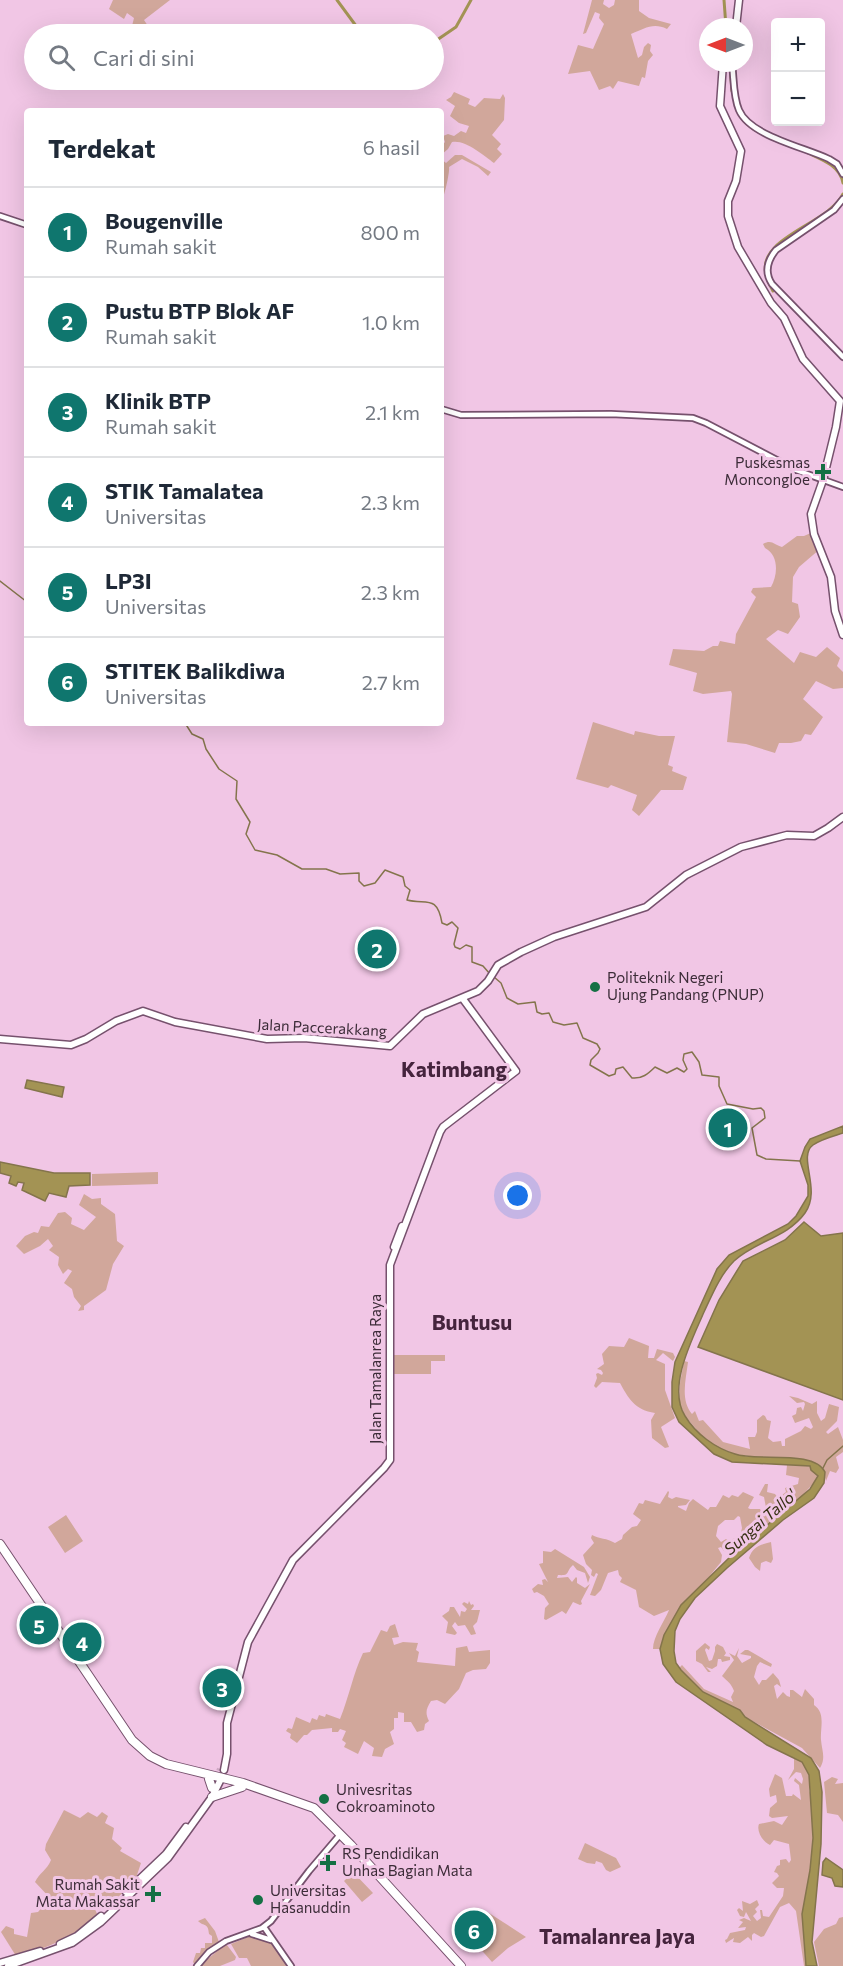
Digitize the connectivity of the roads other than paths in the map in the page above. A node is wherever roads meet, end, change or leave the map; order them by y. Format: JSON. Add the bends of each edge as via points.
{"nodes":[{"id":1,"x":739,"y":0,"type":"edge"},
{"id":2,"x":737,"y":18,"type":"edge"},
{"id":3,"x":722,"y":72,"type":"edge"},
{"id":4,"x":733,"y":72,"type":"edge"},
{"id":5,"x":843,"y":174,"type":"edge"},
{"id":6,"x":843,"y":199,"type":"edge"},
{"id":7,"x":0,"y":216,"type":"edge"},
{"id":8,"x":24,"y":224,"type":"edge"},
{"id":9,"x":843,"y":357,"type":"edge"},
{"id":10,"x":444,"y":410,"type":"edge"},
{"id":11,"x":823,"y":480,"type":"junction"},
{"id":12,"x":843,"y":487,"type":"edge"},
{"id":13,"x":843,"y":635,"type":"edge"},
{"id":14,"x":843,"y":817,"type":"edge"},
{"id":15,"x":462,"y":1000,"type":"junction"},
{"id":16,"x":0,"y":1039,"type":"edge"},
{"id":17,"x":2,"y":1549,"type":"edge"},
{"id":18,"x":219,"y":1778,"type":"junction"},
{"id":19,"x":242,"y":1787,"type":"junction"},
{"id":20,"x":212,"y":1797,"type":"junction"},
{"id":21,"x":303,"y":1805,"type":"junction"},
{"id":22,"x":338,"y":1838,"type":"junction"},
{"id":23,"x":349,"y":1847,"type":"junction"},
{"id":24,"x":279,"y":1913,"type":"junction"},
{"id":25,"x":99,"y":1920,"type":"junction"},
{"id":26,"x":272,"y":1923,"type":"junction"},
{"id":27,"x":264,"y":1929,"type":"junction"},
{"id":28,"x":252,"y":1934,"type":"junction"},
{"id":29,"x":231,"y":1940,"type":"junction"},
{"id":30,"x":272,"y":1940,"type":"junction"},
{"id":31,"x":0,"y":1963,"type":"edge"},
{"id":32,"x":9,"y":1966,"type":"edge"},
{"id":33,"x":198,"y":1966,"type":"edge"},
{"id":34,"x":290,"y":1966,"type":"edge"},
{"id":35,"x":457,"y":1966,"type":"edge"},
{"id":36,"x":462,"y":1966,"type":"edge"}],
"edges":[{"from":1,"to":2,"type":"main road"},
{"from":3,"to":11,"type":"main road","via":[[720,106],[741,152],[728,200],[738,247],[783,317],[803,359],[840,400]]},
{"from":4,"to":5,"type":"street","via":[[736,102],[746,121],[760,131],[829,159]]},
{"from":6,"to":9,"type":"street","via":[[834,210],[776,250],[767,273],[772,284]]},
{"from":7,"to":8,"type":"street"},
{"from":10,"to":11,"type":"street","via":[[469,415],[693,418]]},
{"from":11,"to":12,"type":"street"},
{"from":11,"to":13,"type":"main road","via":[[811,520],[831,577]]},
{"from":14,"to":15,"type":"main road","name":"Jalan Paccerakkang","via":[[814,836],[787,835],[741,847],[686,875],[646,907],[540,942],[498,965],[478,992]]},
{"from":15,"to":16,"type":"main road","name":"Jalan Paccerakkang","via":[[423,1014],[390,1046],[304,1038],[267,1039],[172,1022],[144,1011],[71,1045]]},
{"from":15,"to":18,"type":"main road","name":"Jalan Tamalanrea Raya","via":[[515,1071],[443,1127],[396,1237],[387,1274],[387,1459],[293,1560],[269,1600],[248,1642],[226,1723],[227,1754]]},
{"from":17,"to":18,"type":"highway","via":[[132,1740],[150,1756],[175,1767]]},
{"from":18,"to":19,"type":"highway"},
{"from":18,"to":20,"type":"main road"},
{"from":18,"to":21,"type":"highway"},
{"from":18,"to":25,"type":"main road","via":[[165,1854]]},
{"from":19,"to":20,"type":"highway"},
{"from":19,"to":21,"type":"highway"},
{"from":20,"to":25,"type":"main road","via":[[168,1858]]},
{"from":21,"to":22,"type":"highway","via":[[317,1814]]},
{"from":21,"to":23,"type":"highway","via":[[321,1813]]},
{"from":22,"to":23,"type":"highway"},
{"from":22,"to":24,"type":"street"},
{"from":23,"to":35,"type":"highway"},
{"from":23,"to":36,"type":"highway"},
{"from":24,"to":26,"type":"street"},
{"from":24,"to":27,"type":"street"},
{"from":25,"to":31,"type":"main road","via":[[71,1939]]},
{"from":25,"to":32,"type":"main road","via":[[72,1943]]},
{"from":26,"to":27,"type":"street"},
{"from":26,"to":30,"type":"street"},
{"from":27,"to":28,"type":"street"},
{"from":27,"to":29,"type":"street"},
{"from":27,"to":30,"type":"street"},
{"from":28,"to":29,"type":"street"},
{"from":28,"to":30,"type":"street"},
{"from":29,"to":33,"type":"street"},
{"from":30,"to":34,"type":"street"}]}
